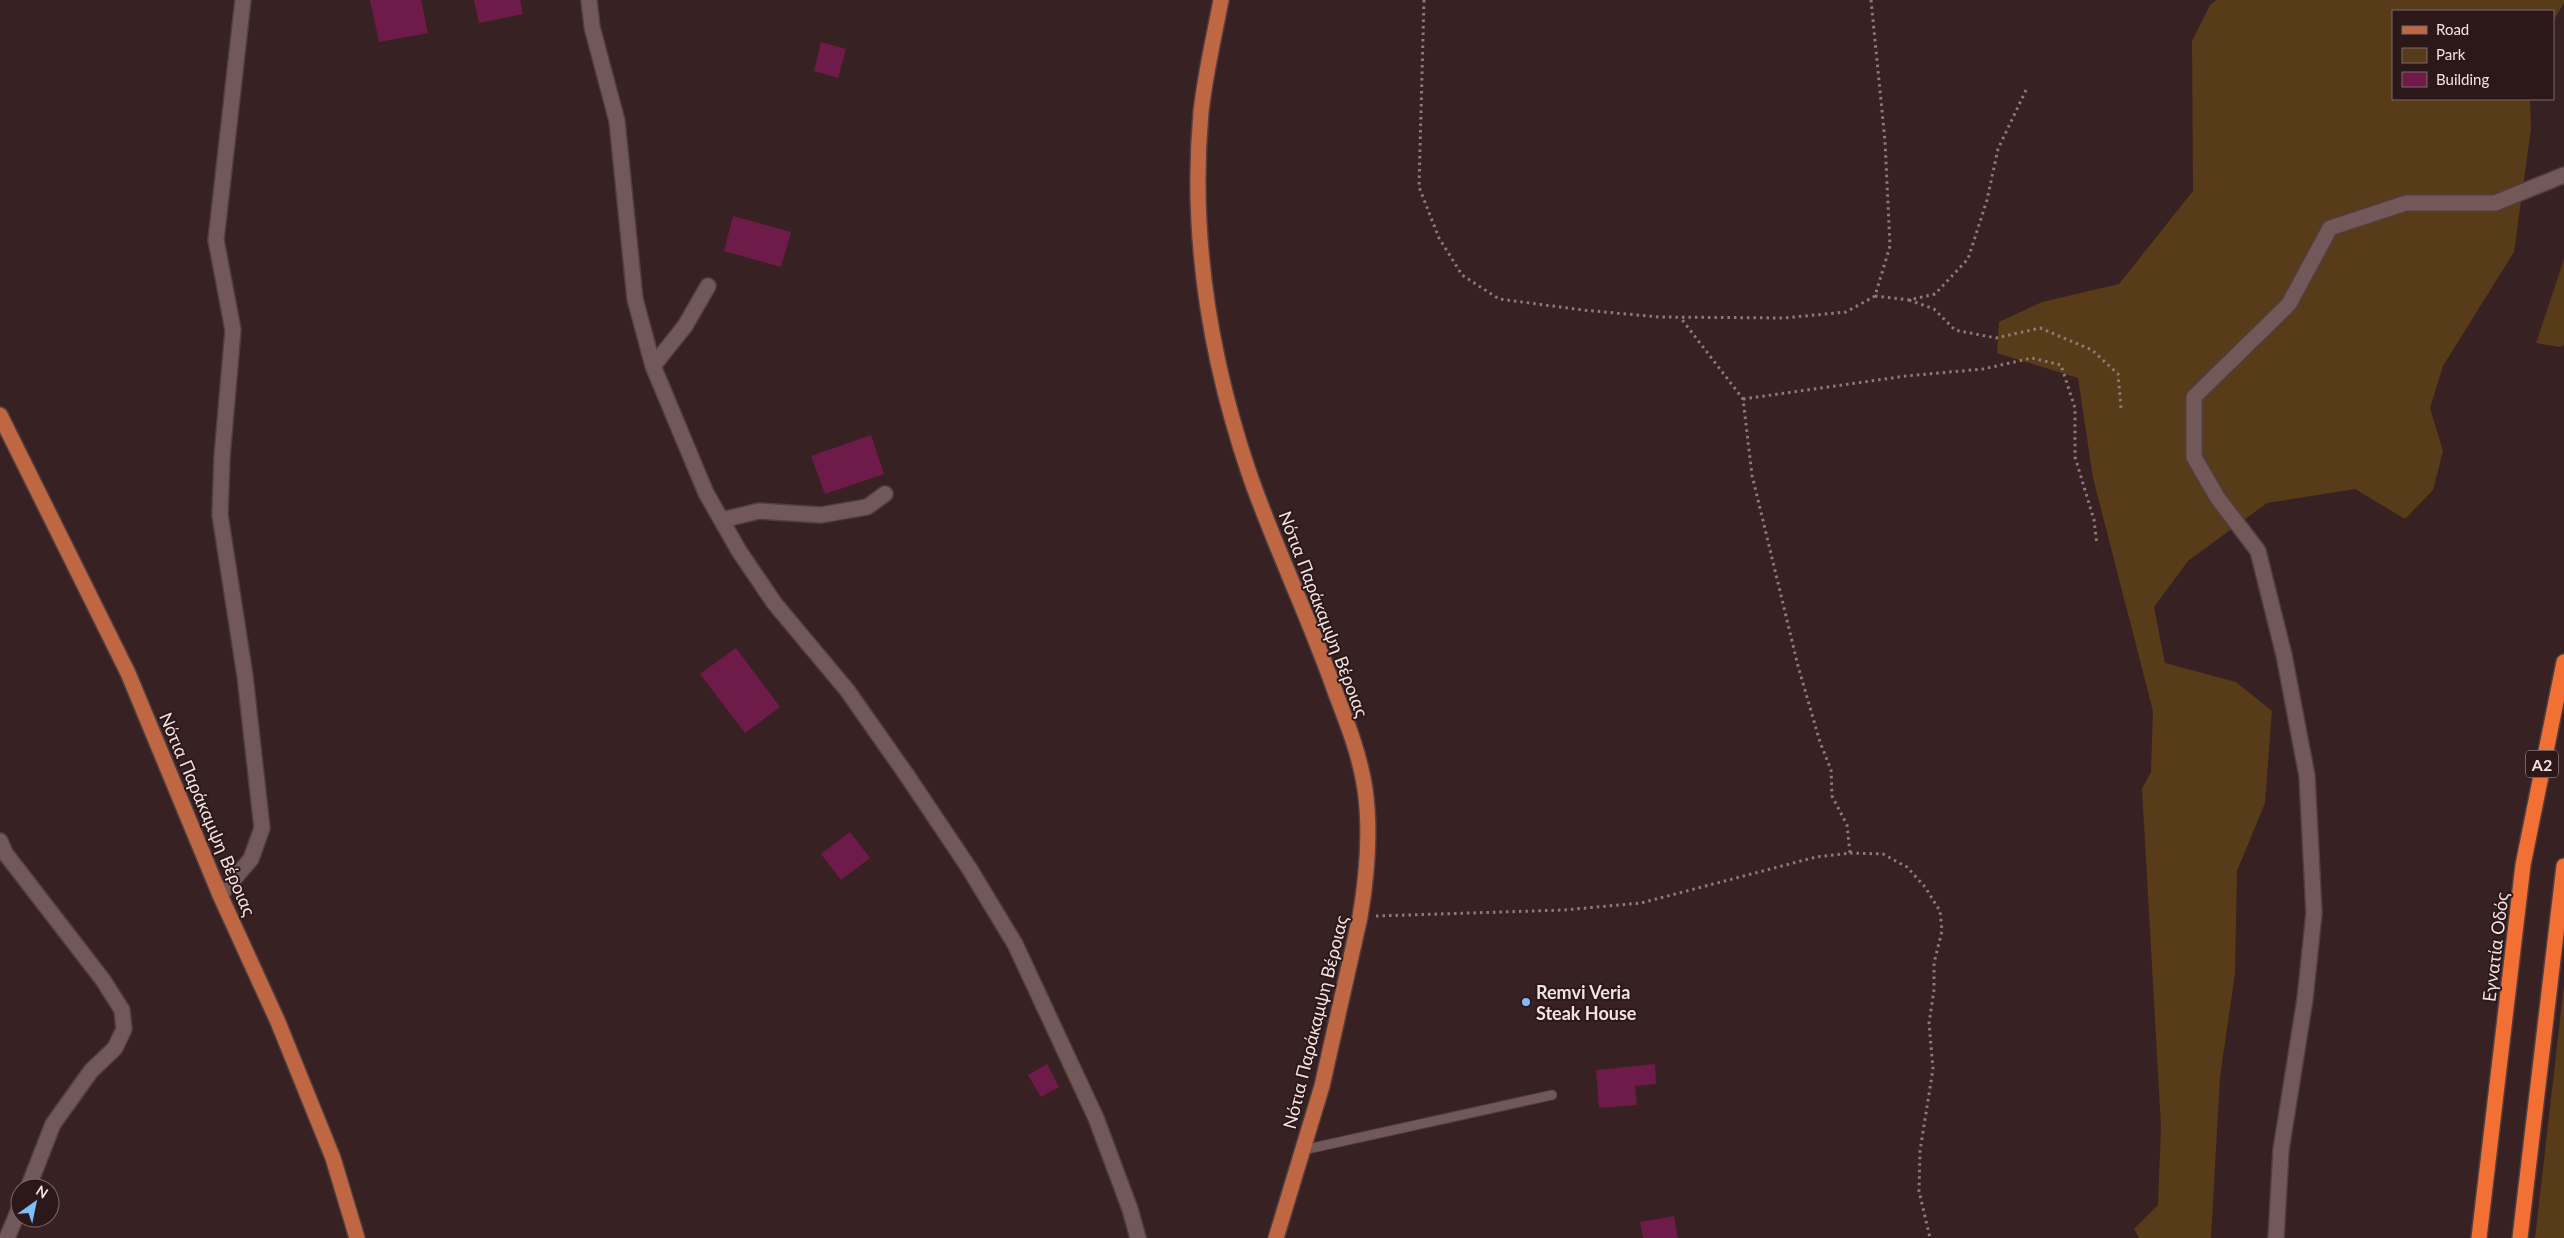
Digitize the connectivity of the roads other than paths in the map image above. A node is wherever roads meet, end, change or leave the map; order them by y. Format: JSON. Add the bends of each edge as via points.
{"nodes":[{"id":1,"x":244,"y":0,"type":"edge"},
{"id":2,"x":589,"y":0,"type":"edge"},
{"id":3,"x":1221,"y":0,"type":"edge"},
{"id":4,"x":2564,"y":175,"type":"edge"},
{"id":5,"x":708,"y":286,"type":"dead end"},
{"id":6,"x":653,"y":366,"type":"junction"},
{"id":7,"x":0,"y":415,"type":"edge"},
{"id":8,"x":885,"y":494,"type":"dead end"},
{"id":9,"x":722,"y":520,"type":"junction"},
{"id":10,"x":2564,"y":662,"type":"edge"},
{"id":11,"x":0,"y":841,"type":"edge"},
{"id":12,"x":2564,"y":866,"type":"edge"},
{"id":13,"x":220,"y":895,"type":"junction"},
{"id":14,"x":1552,"y":1094,"type":"dead end"},
{"id":15,"x":1303,"y":1150,"type":"junction"},
{"id":16,"x":32,"y":1178,"type":"edge"},
{"id":17,"x":357,"y":1238,"type":"edge"},
{"id":18,"x":1138,"y":1238,"type":"edge"},
{"id":19,"x":1276,"y":1238,"type":"edge"},
{"id":20,"x":2276,"y":1238,"type":"edge"},
{"id":21,"x":2479,"y":1238,"type":"edge"},
{"id":22,"x":2520,"y":1238,"type":"edge"}],
"edges":[{"from":1,"to":13,"type":"street","via":[[216,240],[233,330],[220,515],[245,676],[262,828],[251,859]]},
{"from":2,"to":6,"type":"street","via":[[592,27],[617,121],[635,299]]},
{"from":3,"to":15,"type":"main road","name":"Νότια Παράκαμψη Βέροιας","via":[[1201,112],[1199,176],[1203,273],[1221,379],[1249,473],[1326,664],[1355,746],[1365,790],[1368,834],[1365,891],[1322,1086]]},
{"from":4,"to":20,"type":"street","via":[[2495,203],[2406,203],[2330,228],[2289,304],[2194,397],[2194,457],[2217,497],[2258,551],[2284,655],[2307,776],[2314,913],[2305,999],[2281,1150]]},
{"from":5,"to":6,"type":"street","via":[[685,326]]},
{"from":6,"to":9,"type":"street","via":[[706,493]]},
{"from":7,"to":13,"type":"main road","name":"Νότια Παράκαμψη Βέροιας","via":[[128,673]]},
{"from":8,"to":9,"type":"street","via":[[867,507],[821,515],[759,511]]},
{"from":9,"to":18,"type":"street","via":[[775,604],[847,690],[906,774],[1015,944],[1096,1118]]},
{"from":10,"to":21,"type":"highway","name":"Εγνατία Οδός","number":"Α2","via":[[2523,866]]},
{"from":11,"to":16,"type":"street","via":[[103,980],[122,1010],[124,1029],[114,1048],[91,1071],[53,1124]]},
{"from":12,"to":22,"type":"highway"},
{"from":13,"to":17,"type":"main road","name":"Νότια Παράκαμψη Βέροιας","via":[[278,1022],[330,1149]]},
{"from":14,"to":15,"type":"lane"},
{"from":15,"to":19,"type":"main road","name":"Νότια Παράκαμψη Βέροιας"}]}
